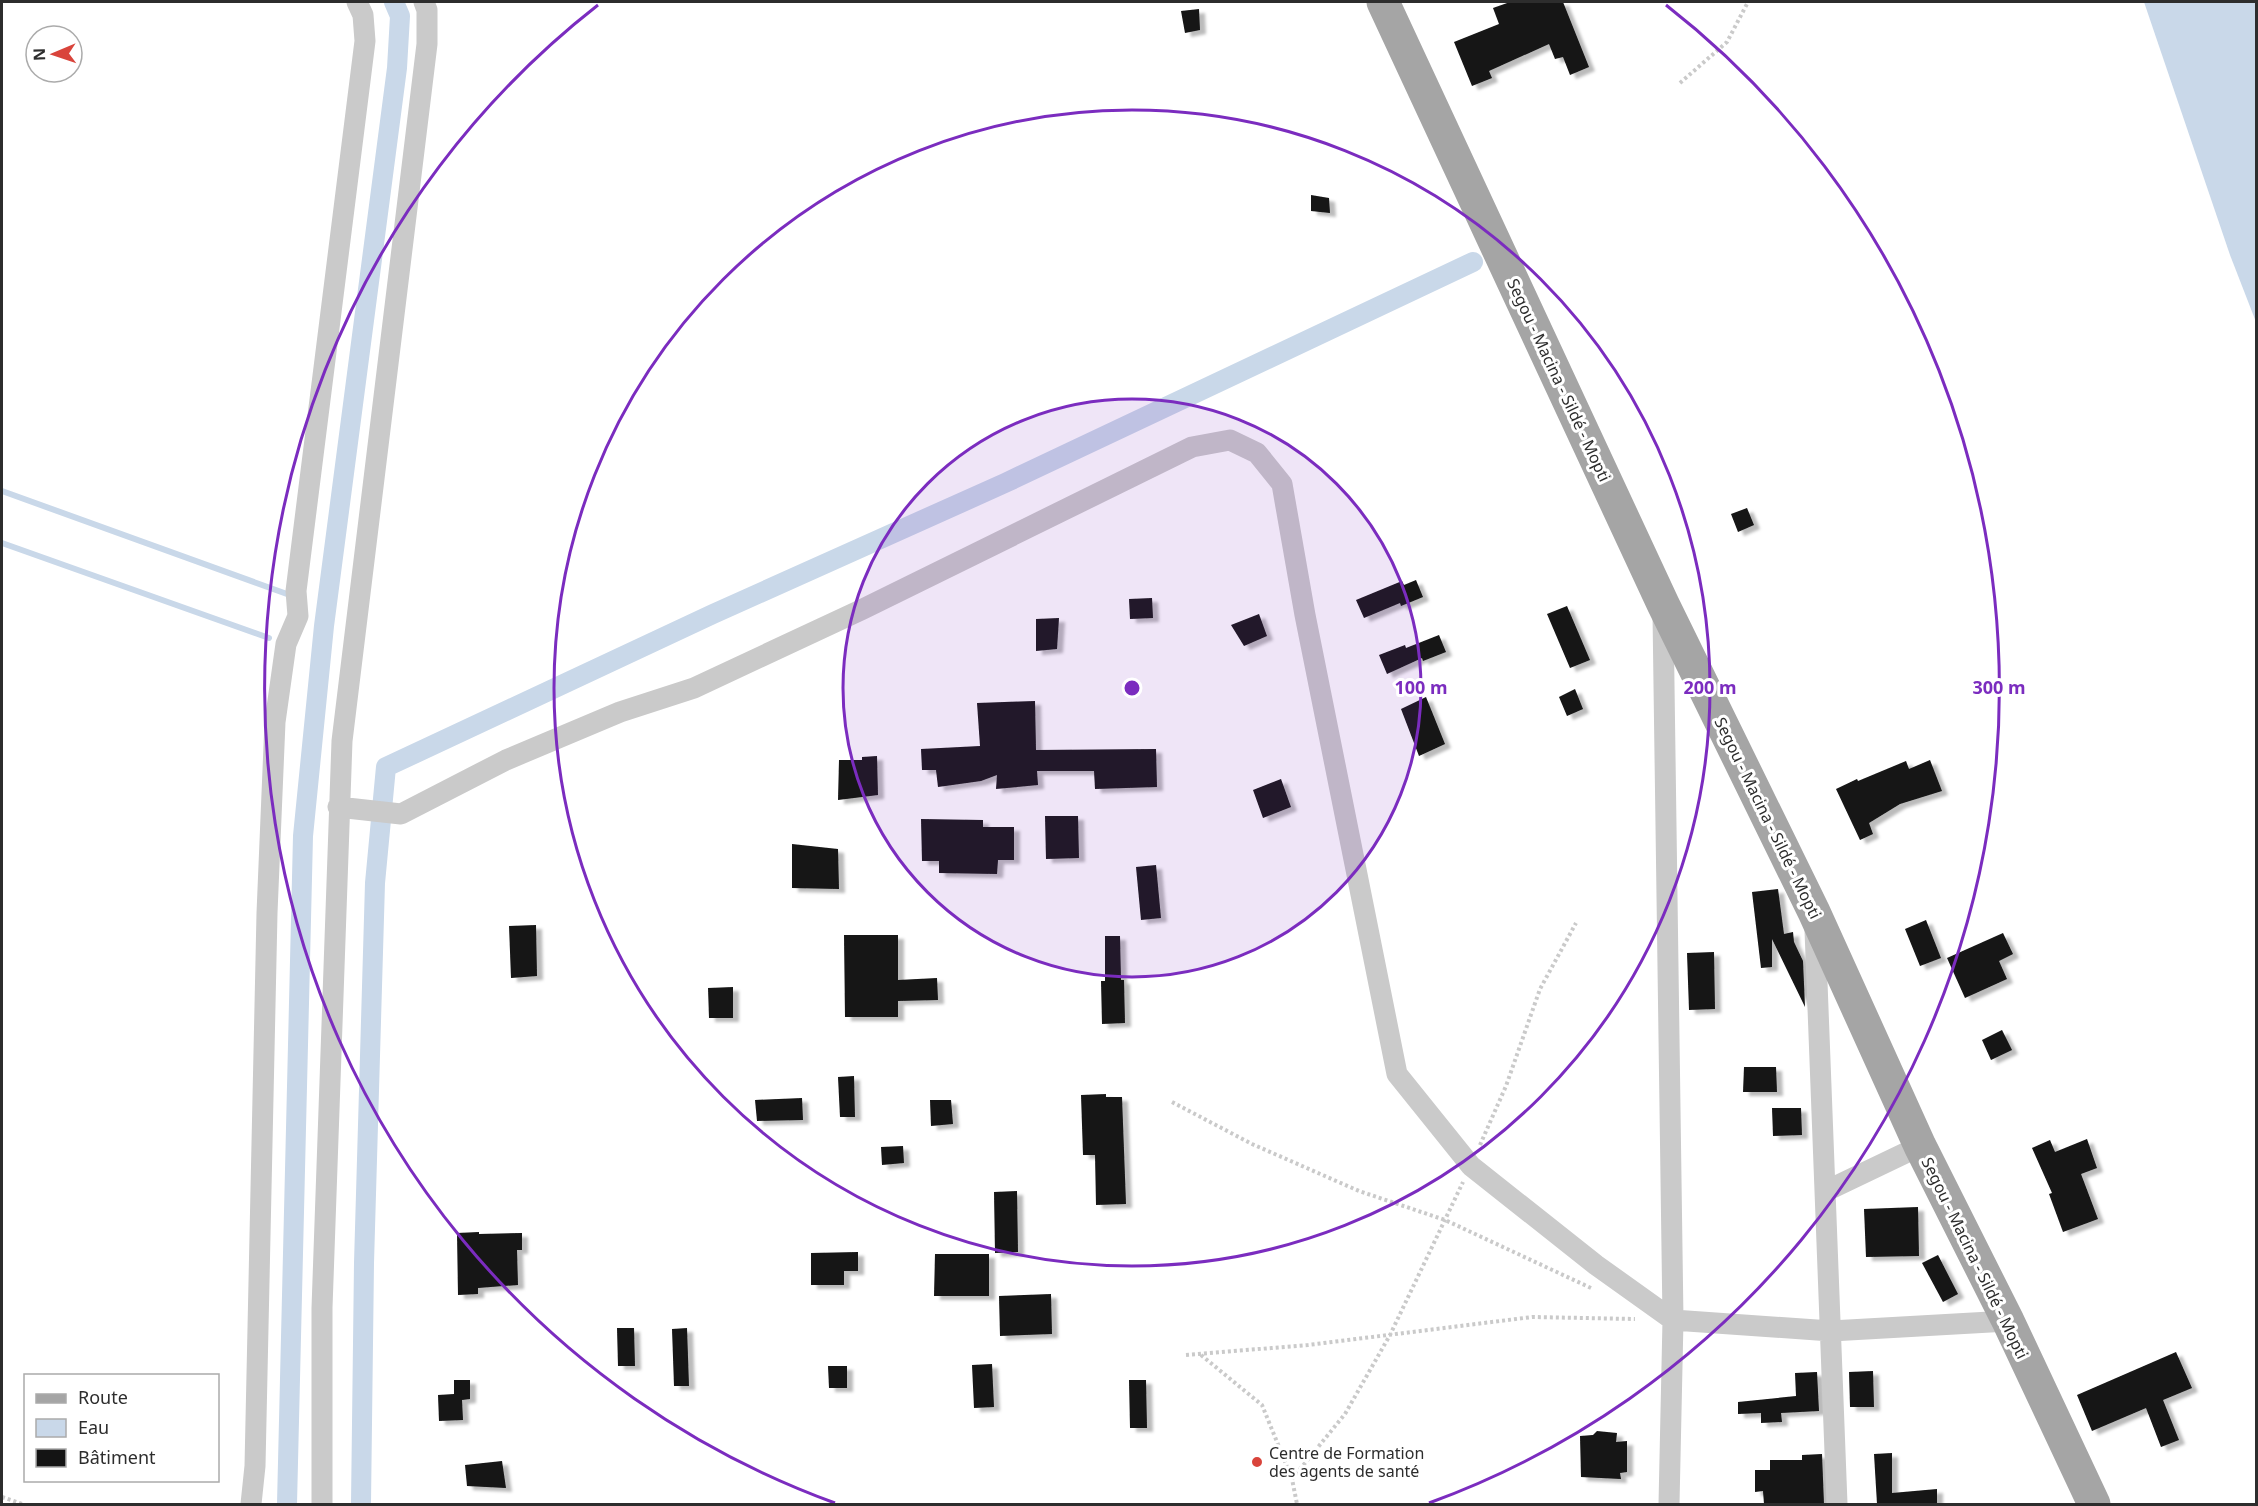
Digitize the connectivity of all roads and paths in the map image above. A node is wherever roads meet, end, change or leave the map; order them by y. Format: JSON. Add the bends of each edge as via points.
{"nodes":[{"id":1,"x":357,"y":2,"type":"edge"},
{"id":2,"x":424,"y":2,"type":"edge"},
{"id":3,"x":1383,"y":2,"type":"edge"},
{"id":4,"x":1748,"y":2,"type":"edge"},
{"id":5,"x":1680,"y":83,"type":"dead end"},
{"id":6,"x":1663,"y":604,"type":"junction"},
{"id":7,"x":348,"y":808,"type":"junction"},
{"id":8,"x":1814,"y":912,"type":"junction"},
{"id":9,"x":1576,"y":922,"type":"dead end"},
{"id":10,"x":1173,"y":1102,"type":"dead end"},
{"id":11,"x":1920,"y":1146,"type":"junction"},
{"id":12,"x":1471,"y":1166,"type":"junction"},
{"id":13,"x":1826,"y":1191,"type":"junction"},
{"id":14,"x":1445,"y":1220,"type":"junction"},
{"id":15,"x":1600,"y":1293,"type":"dead end"},
{"id":16,"x":1631,"y":1311,"type":"dead end"},
{"id":17,"x":1635,"y":1319,"type":"dead end"},
{"id":18,"x":2008,"y":1321,"type":"junction"},
{"id":19,"x":1673,"y":1327,"type":"junction"},
{"id":20,"x":1831,"y":1331,"type":"junction"},
{"id":21,"x":1390,"y":1335,"type":"junction"},
{"id":22,"x":1200,"y":1354,"type":"junction"},
{"id":23,"x":1186,"y":1355,"type":"dead end"},
{"id":24,"x":1292,"y":1479,"type":"junction"},
{"id":25,"x":2,"y":1497,"type":"edge"},
{"id":26,"x":22,"y":1504,"type":"edge"},
{"id":27,"x":251,"y":1504,"type":"edge"},
{"id":28,"x":322,"y":1504,"type":"edge"},
{"id":29,"x":1297,"y":1504,"type":"edge"},
{"id":30,"x":1669,"y":1504,"type":"edge"},
{"id":31,"x":1837,"y":1504,"type":"edge"},
{"id":32,"x":2094,"y":1504,"type":"edge"}],
"edges":[{"from":1,"to":27,"type":"street","via":[[363,15],[365,41],[296,591],[298,616],[286,644],[275,722]]},
{"from":2,"to":7,"type":"street","via":[[427,44],[343,729]]},
{"from":3,"to":6,"type":"main road","name":"Segou - Macina - Sildé - Mopti"},
{"from":4,"to":5,"type":"path","via":[[1726,42]]},
{"from":6,"to":8,"type":"main road","name":"Segou - Macina - Sildé - Mopti"},
{"from":6,"to":19,"type":"street"},
{"from":7,"to":12,"type":"street","via":[[401,814],[506,760],[620,712],[694,688],[1192,447],[1230,440],[1257,453],[1282,484],[1397,1074]]},
{"from":7,"to":28,"type":"street","via":[[322,1308]]},
{"from":8,"to":11,"type":"main road","name":"Segou - Macina - Sildé - Mopti"},
{"from":8,"to":13,"type":"street"},
{"from":9,"to":12,"type":"path","via":[[1540,989],[1506,1086]]},
{"from":10,"to":14,"type":"path","via":[[1252,1144],[1359,1191]]},
{"from":11,"to":13,"type":"street"},
{"from":11,"to":18,"type":"main road","name":"Segou - Macina - Sildé - Mopti"},
{"from":12,"to":14,"type":"path"},
{"from":12,"to":19,"type":"street"},
{"from":13,"to":20,"type":"street"},
{"from":14,"to":15,"type":"path"},
{"from":14,"to":21,"type":"path"},
{"from":16,"to":19,"type":"path"},
{"from":17,"to":21,"type":"path","via":[[1532,1317]]},
{"from":18,"to":20,"type":"street"},
{"from":18,"to":32,"type":"main road","name":"Segou - Macina - Sildé - Mopti"},
{"from":19,"to":20,"type":"street"},
{"from":19,"to":30,"type":"street"},
{"from":20,"to":31,"type":"street"},
{"from":21,"to":22,"type":"path"},
{"from":21,"to":24,"type":"path","via":[[1345,1414]]},
{"from":22,"to":23,"type":"path"},
{"from":22,"to":24,"type":"path","via":[[1262,1405]]},
{"from":24,"to":29,"type":"path"},
{"from":25,"to":26,"type":"path"}]}
